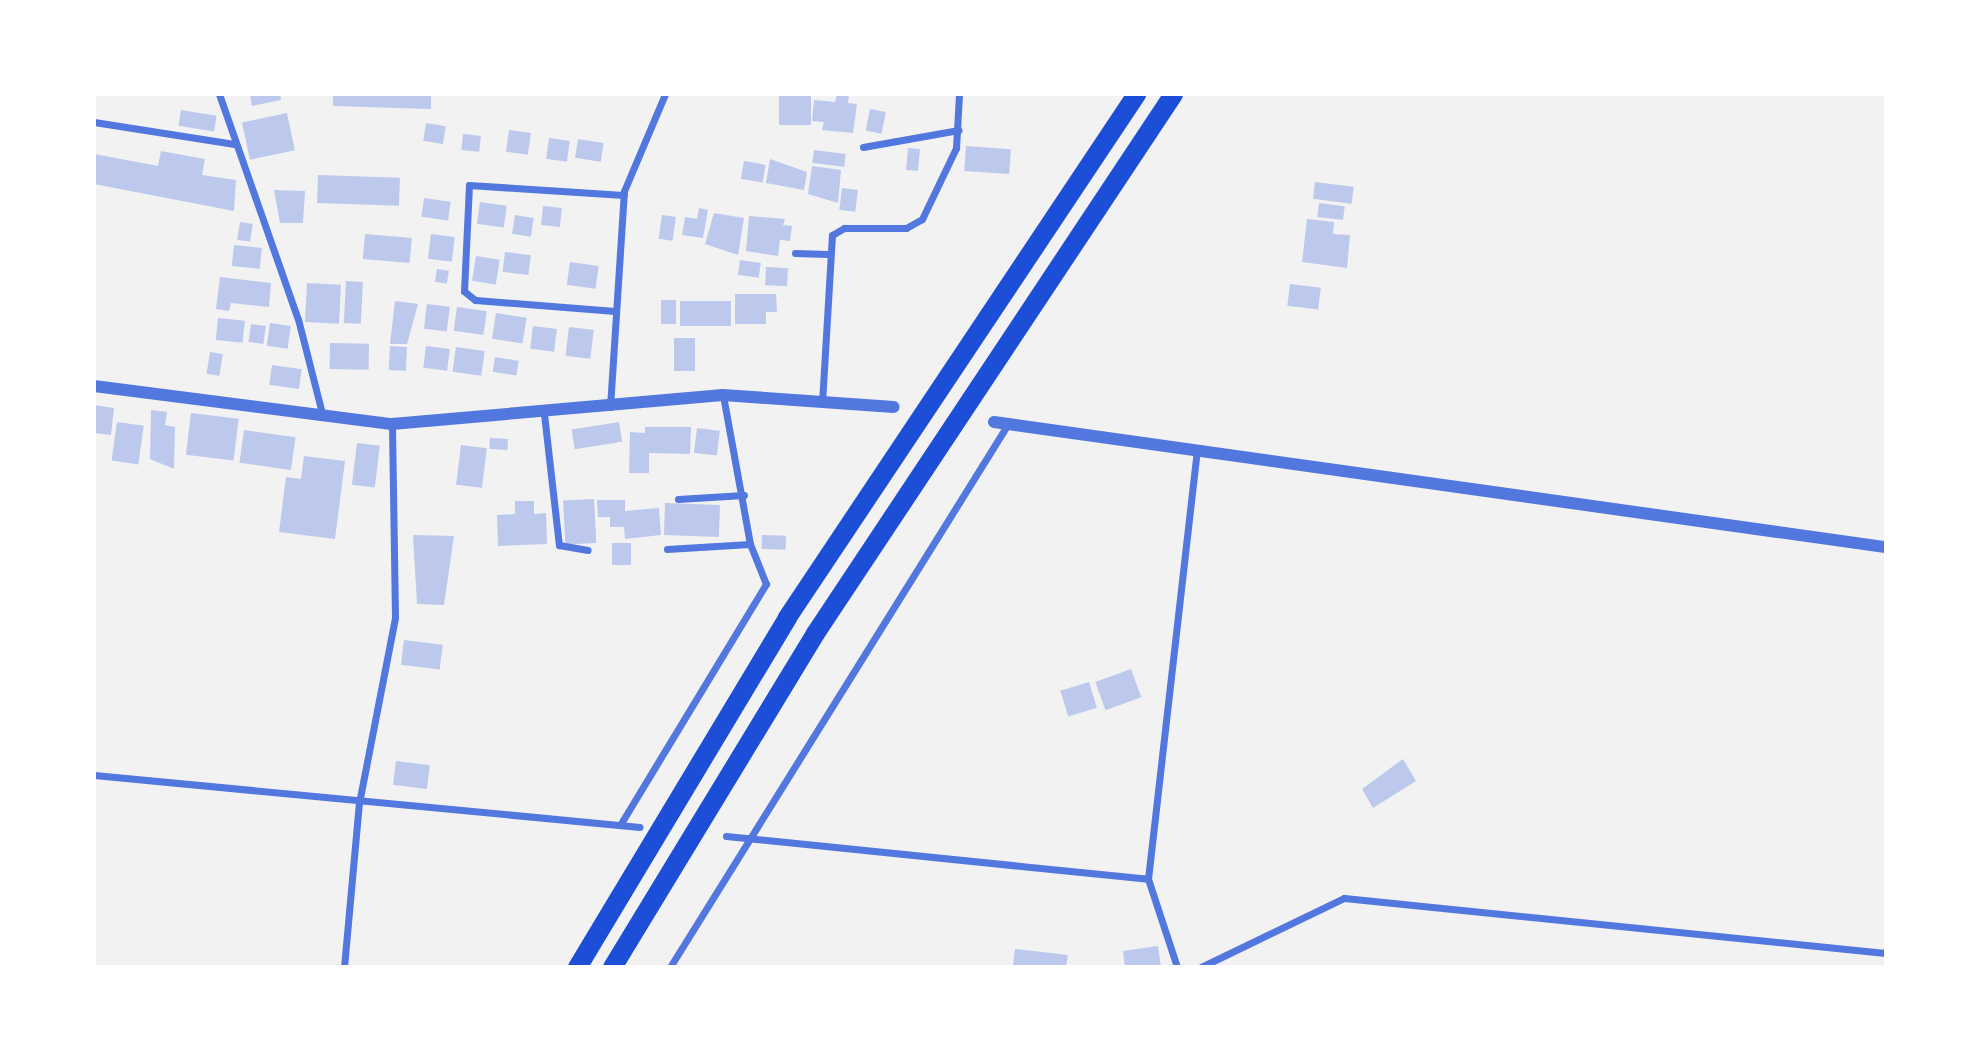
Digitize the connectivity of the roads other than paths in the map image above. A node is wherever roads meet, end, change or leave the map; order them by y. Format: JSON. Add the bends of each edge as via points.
{"nodes":[{"id":1,"x":219,"y":94,"type":"edge"},
{"id":2,"x":665,"y":94,"type":"edge"},
{"id":3,"x":959,"y":94,"type":"edge"},
{"id":4,"x":1136,"y":94,"type":"edge"},
{"id":5,"x":1173,"y":94,"type":"edge"},
{"id":6,"x":94,"y":122,"type":"edge"},
{"id":7,"x":958,"y":130,"type":"junction"},
{"id":8,"x":234,"y":144,"type":"junction"},
{"id":9,"x":863,"y":147,"type":"dead end"},
{"id":10,"x":624,"y":195,"type":"junction"},
{"id":11,"x":795,"y":253,"type":"dead end"},
{"id":12,"x":827,"y":254,"type":"junction"},
{"id":13,"x":615,"y":311,"type":"junction"},
{"id":14,"x":94,"y":386,"type":"edge"},
{"id":15,"x":723,"y":395,"type":"junction"},
{"id":16,"x":822,"y":403,"type":"junction"},
{"id":17,"x":894,"y":407,"type":"dead end"},
{"id":18,"x":610,"y":408,"type":"junction"},
{"id":19,"x":322,"y":413,"type":"junction"},
{"id":20,"x":544,"y":414,"type":"junction"},
{"id":21,"x":994,"y":422,"type":"dead end"},
{"id":22,"x":392,"y":424,"type":"junction"},
{"id":23,"x":1008,"y":424,"type":"junction"},
{"id":24,"x":1197,"y":447,"type":"junction"},
{"id":25,"x":744,"y":495,"type":"junction"},
{"id":26,"x":678,"y":499,"type":"dead end"},
{"id":27,"x":750,"y":544,"type":"junction"},
{"id":28,"x":1885,"y":547,"type":"edge"},
{"id":29,"x":667,"y":549,"type":"dead end"},
{"id":30,"x":588,"y":550,"type":"dead end"},
{"id":31,"x":94,"y":775,"type":"edge"},
{"id":32,"x":359,"y":803,"type":"junction"},
{"id":33,"x":620,"y":825,"type":"junction"},
{"id":34,"x":640,"y":827,"type":"dead end"},
{"id":35,"x":726,"y":836,"type":"dead end"},
{"id":36,"x":745,"y":837,"type":"junction"},
{"id":37,"x":1149,"y":879,"type":"junction"},
{"id":38,"x":1885,"y":953,"type":"edge"},
{"id":39,"x":344,"y":967,"type":"edge"},
{"id":40,"x":576,"y":967,"type":"edge"},
{"id":41,"x":612,"y":967,"type":"edge"},
{"id":42,"x":670,"y":967,"type":"edge"},
{"id":43,"x":1177,"y":967,"type":"edge"},
{"id":44,"x":1201,"y":967,"type":"edge"}],
"edges":[{"from":1,"to":8,"type":"street"},
{"from":2,"to":10,"type":"street"},
{"from":3,"to":7,"type":"street"},
{"from":4,"to":40,"type":"highway","via":[[794,606]]},
{"from":5,"to":41,"type":"highway","via":[[814,633]]},
{"from":6,"to":8,"type":"street"},
{"from":7,"to":9,"type":"street"},
{"from":7,"to":12,"type":"street","via":[[922,219],[898,230],[837,230]]},
{"from":8,"to":19,"type":"street","via":[[298,319]]},
{"from":10,"to":13,"type":"street"},
{"from":10,"to":13,"type":"street","via":[[470,185],[464,291],[475,300]]},
{"from":11,"to":12,"type":"street"},
{"from":12,"to":16,"type":"street"},
{"from":13,"to":18,"type":"street"},
{"from":14,"to":19,"type":"street"},
{"from":15,"to":16,"type":"street"},
{"from":15,"to":18,"type":"street"},
{"from":15,"to":25,"type":"street"},
{"from":16,"to":17,"type":"street"},
{"from":18,"to":20,"type":"street"},
{"from":19,"to":22,"type":"street"},
{"from":20,"to":22,"type":"street"},
{"from":20,"to":30,"type":"street","via":[[559,545]]},
{"from":21,"to":23,"type":"street"},
{"from":22,"to":32,"type":"street","via":[[395,617]]},
{"from":23,"to":24,"type":"street"},
{"from":23,"to":36,"type":"street"},
{"from":24,"to":28,"type":"street"},
{"from":24,"to":37,"type":"street"},
{"from":25,"to":26,"type":"street"},
{"from":25,"to":27,"type":"street"},
{"from":27,"to":29,"type":"street"},
{"from":27,"to":33,"type":"street","via":[[766,584]]},
{"from":31,"to":32,"type":"street"},
{"from":32,"to":33,"type":"street"},
{"from":32,"to":39,"type":"street"},
{"from":33,"to":34,"type":"street"},
{"from":35,"to":36,"type":"street"},
{"from":36,"to":37,"type":"street"},
{"from":36,"to":42,"type":"street"},
{"from":37,"to":43,"type":"street"},
{"from":38,"to":44,"type":"street","via":[[1344,898]]}]}
